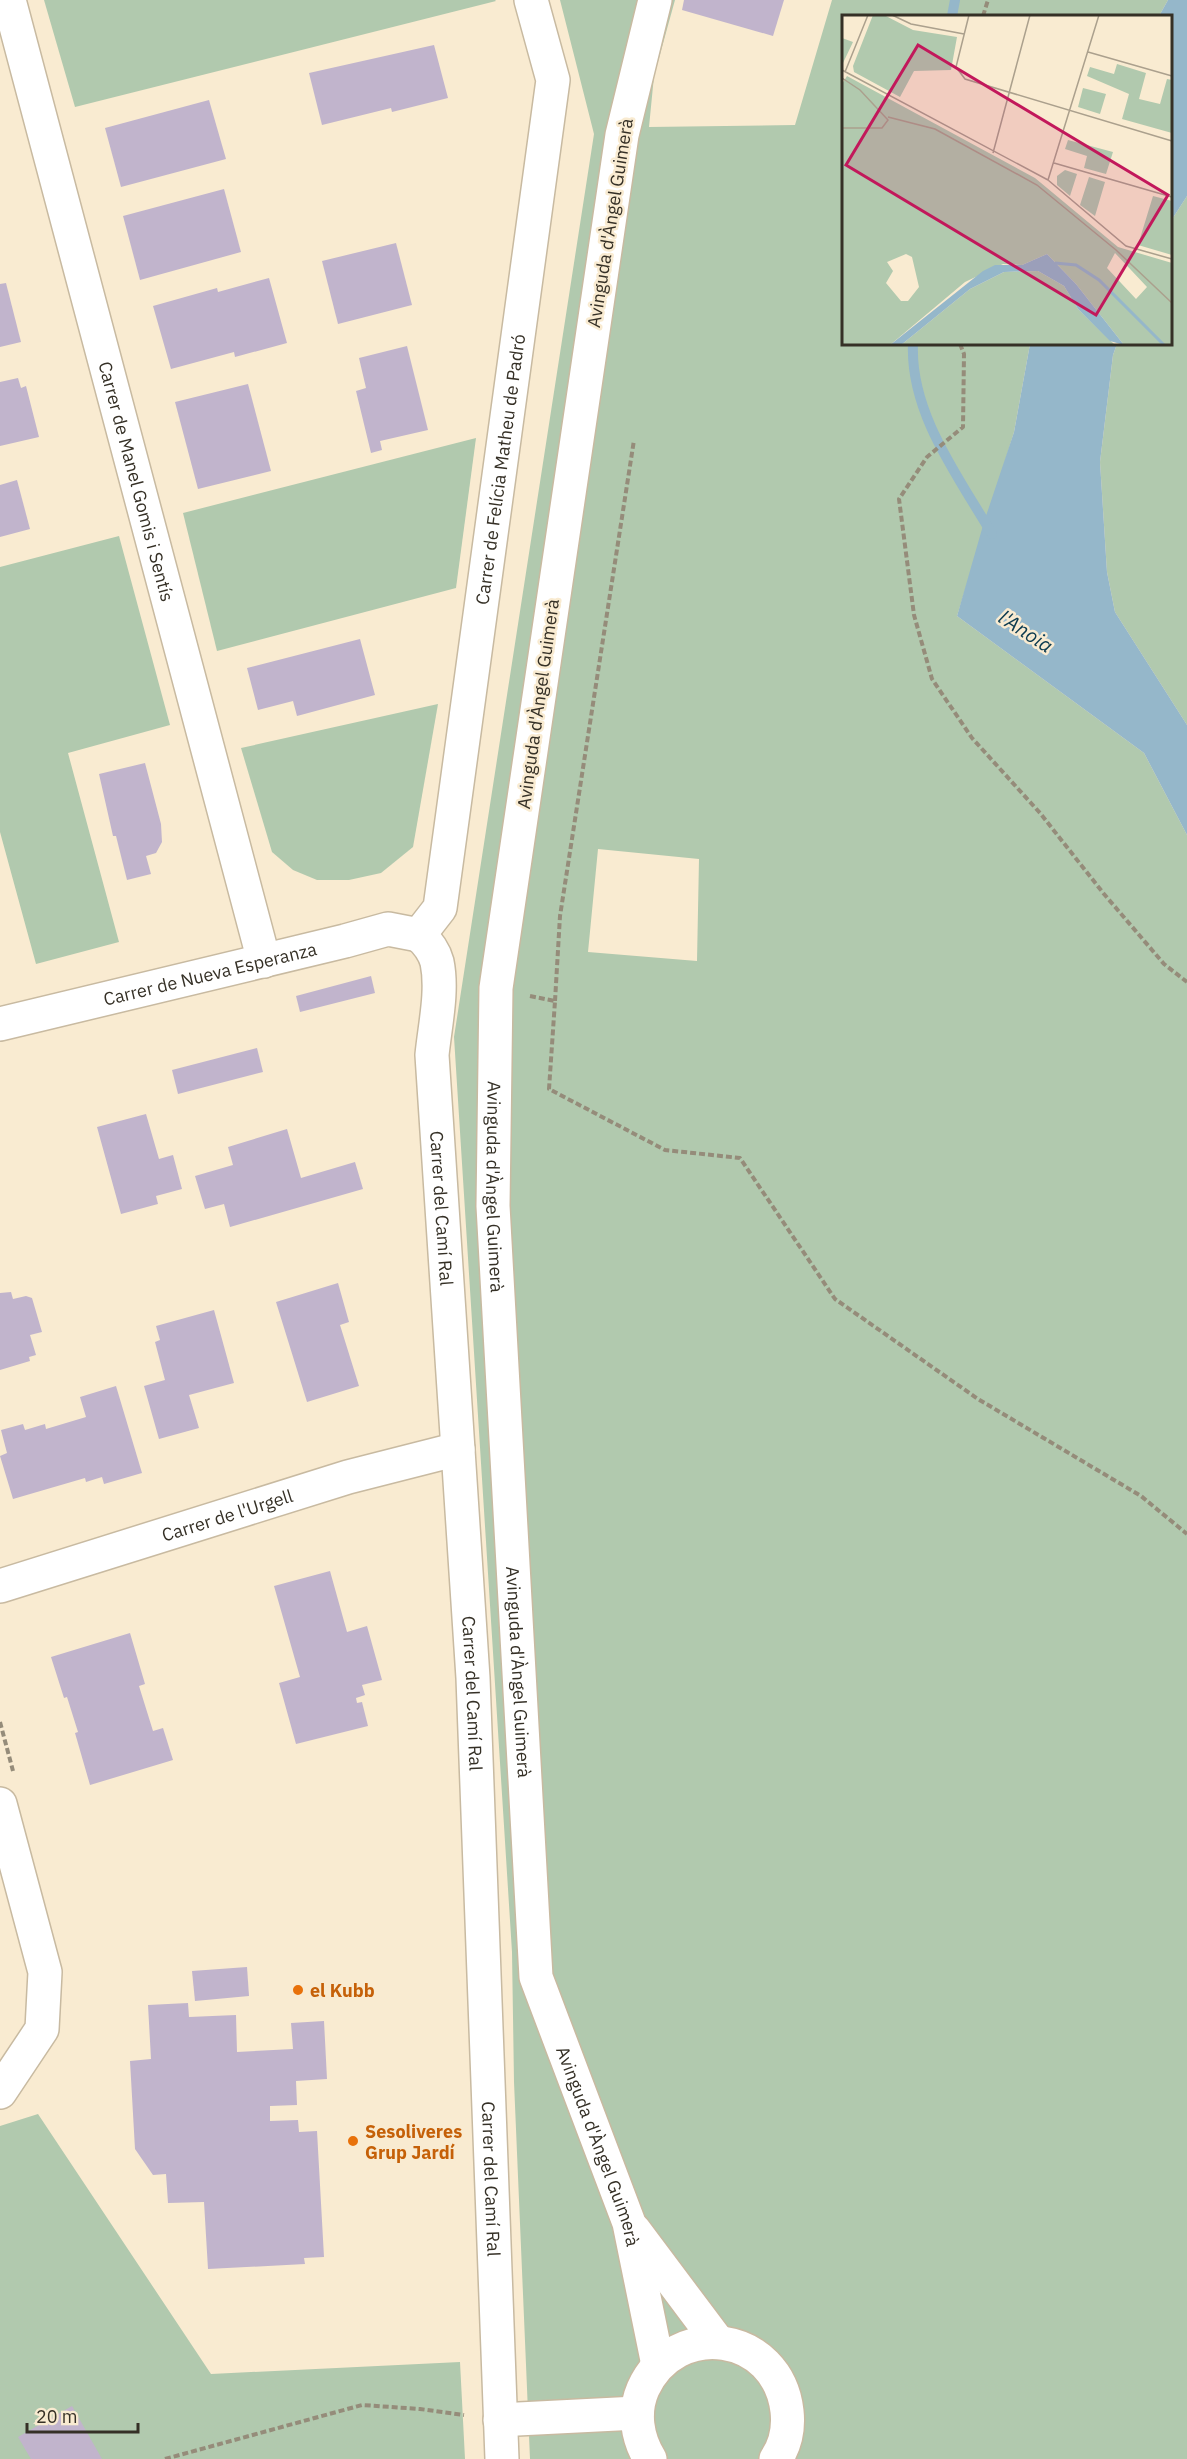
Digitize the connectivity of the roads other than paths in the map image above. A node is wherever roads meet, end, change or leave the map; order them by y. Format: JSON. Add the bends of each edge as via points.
{"nodes":[{"id":1,"x":9,"y":0,"type":"edge"},
{"id":2,"x":531,"y":0,"type":"edge"},
{"id":3,"x":655,"y":0,"type":"edge"},
{"id":4,"x":419,"y":934,"type":"junction"},
{"id":5,"x":264,"y":962,"type":"junction"},
{"id":6,"x":0,"y":1024,"type":"edge"},
{"id":7,"x":458,"y":1449,"type":"junction"},
{"id":8,"x":0,"y":1586,"type":"edge"},
{"id":9,"x":0,"y":1804,"type":"edge"},
{"id":10,"x":0,"y":2092,"type":"edge"},
{"id":11,"x":629,"y":2223,"type":"junction"},
{"id":12,"x":718,"y":2342,"type":"junction"},
{"id":13,"x":658,"y":2365,"type":"junction"},
{"id":14,"x":638,"y":2413,"type":"junction"},
{"id":15,"x":500,"y":2420,"type":"junction"},
{"id":16,"x":788,"y":2451,"type":"edge"},
{"id":17,"x":502,"y":2459,"type":"edge"},
{"id":18,"x":650,"y":2459,"type":"edge"}],
"edges":[{"from":1,"to":5,"type":"street","name":"Carrer de Manel Gomis i Sentís"},
{"from":2,"to":4,"type":"street","name":"Carrer de Felícia Matheu de Padró","via":[[553,80],[440,908]]},
{"from":3,"to":11,"type":"street","name":"Avinguda d'Àngel Guimerà","via":[[622,135],[496,988],[493,1206],[536,1977]]},
{"from":4,"to":5,"type":"street","name":"Carrer de Nueva Esperanza","via":[[387,929]]},
{"from":4,"to":7,"type":"street","name":"Carrer del Camí Ral","via":[[436,961],[438,996],[432,1055]]},
{"from":5,"to":6,"type":"street","name":"Carrer de Nueva Esperanza"},
{"from":7,"to":8,"type":"street","name":"Carrer de l'Urgell","via":[[348,1478]]},
{"from":7,"to":15,"type":"street","name":"Carrer del Camí Ral","via":[[472,1678]]},
{"from":9,"to":10,"type":"street","via":[[45,1972],[42,2029]]},
{"from":11,"to":12,"type":"street"},
{"from":11,"to":13,"type":"street","name":"Avinguda d'Àngel Guimerà"},
{"from":12,"to":13,"type":"street","via":[[702,2342],[678,2350]]},
{"from":12,"to":16,"type":"street","via":[[742,2347],[765,2362],[776,2376],[786,2395]]},
{"from":13,"to":14,"type":"street","via":[[640,2397]]},
{"from":14,"to":15,"type":"street"},
{"from":14,"to":18,"type":"street","via":[[639,2434]]},
{"from":15,"to":17,"type":"street","name":"Carrer del Camí Ral"}]}
